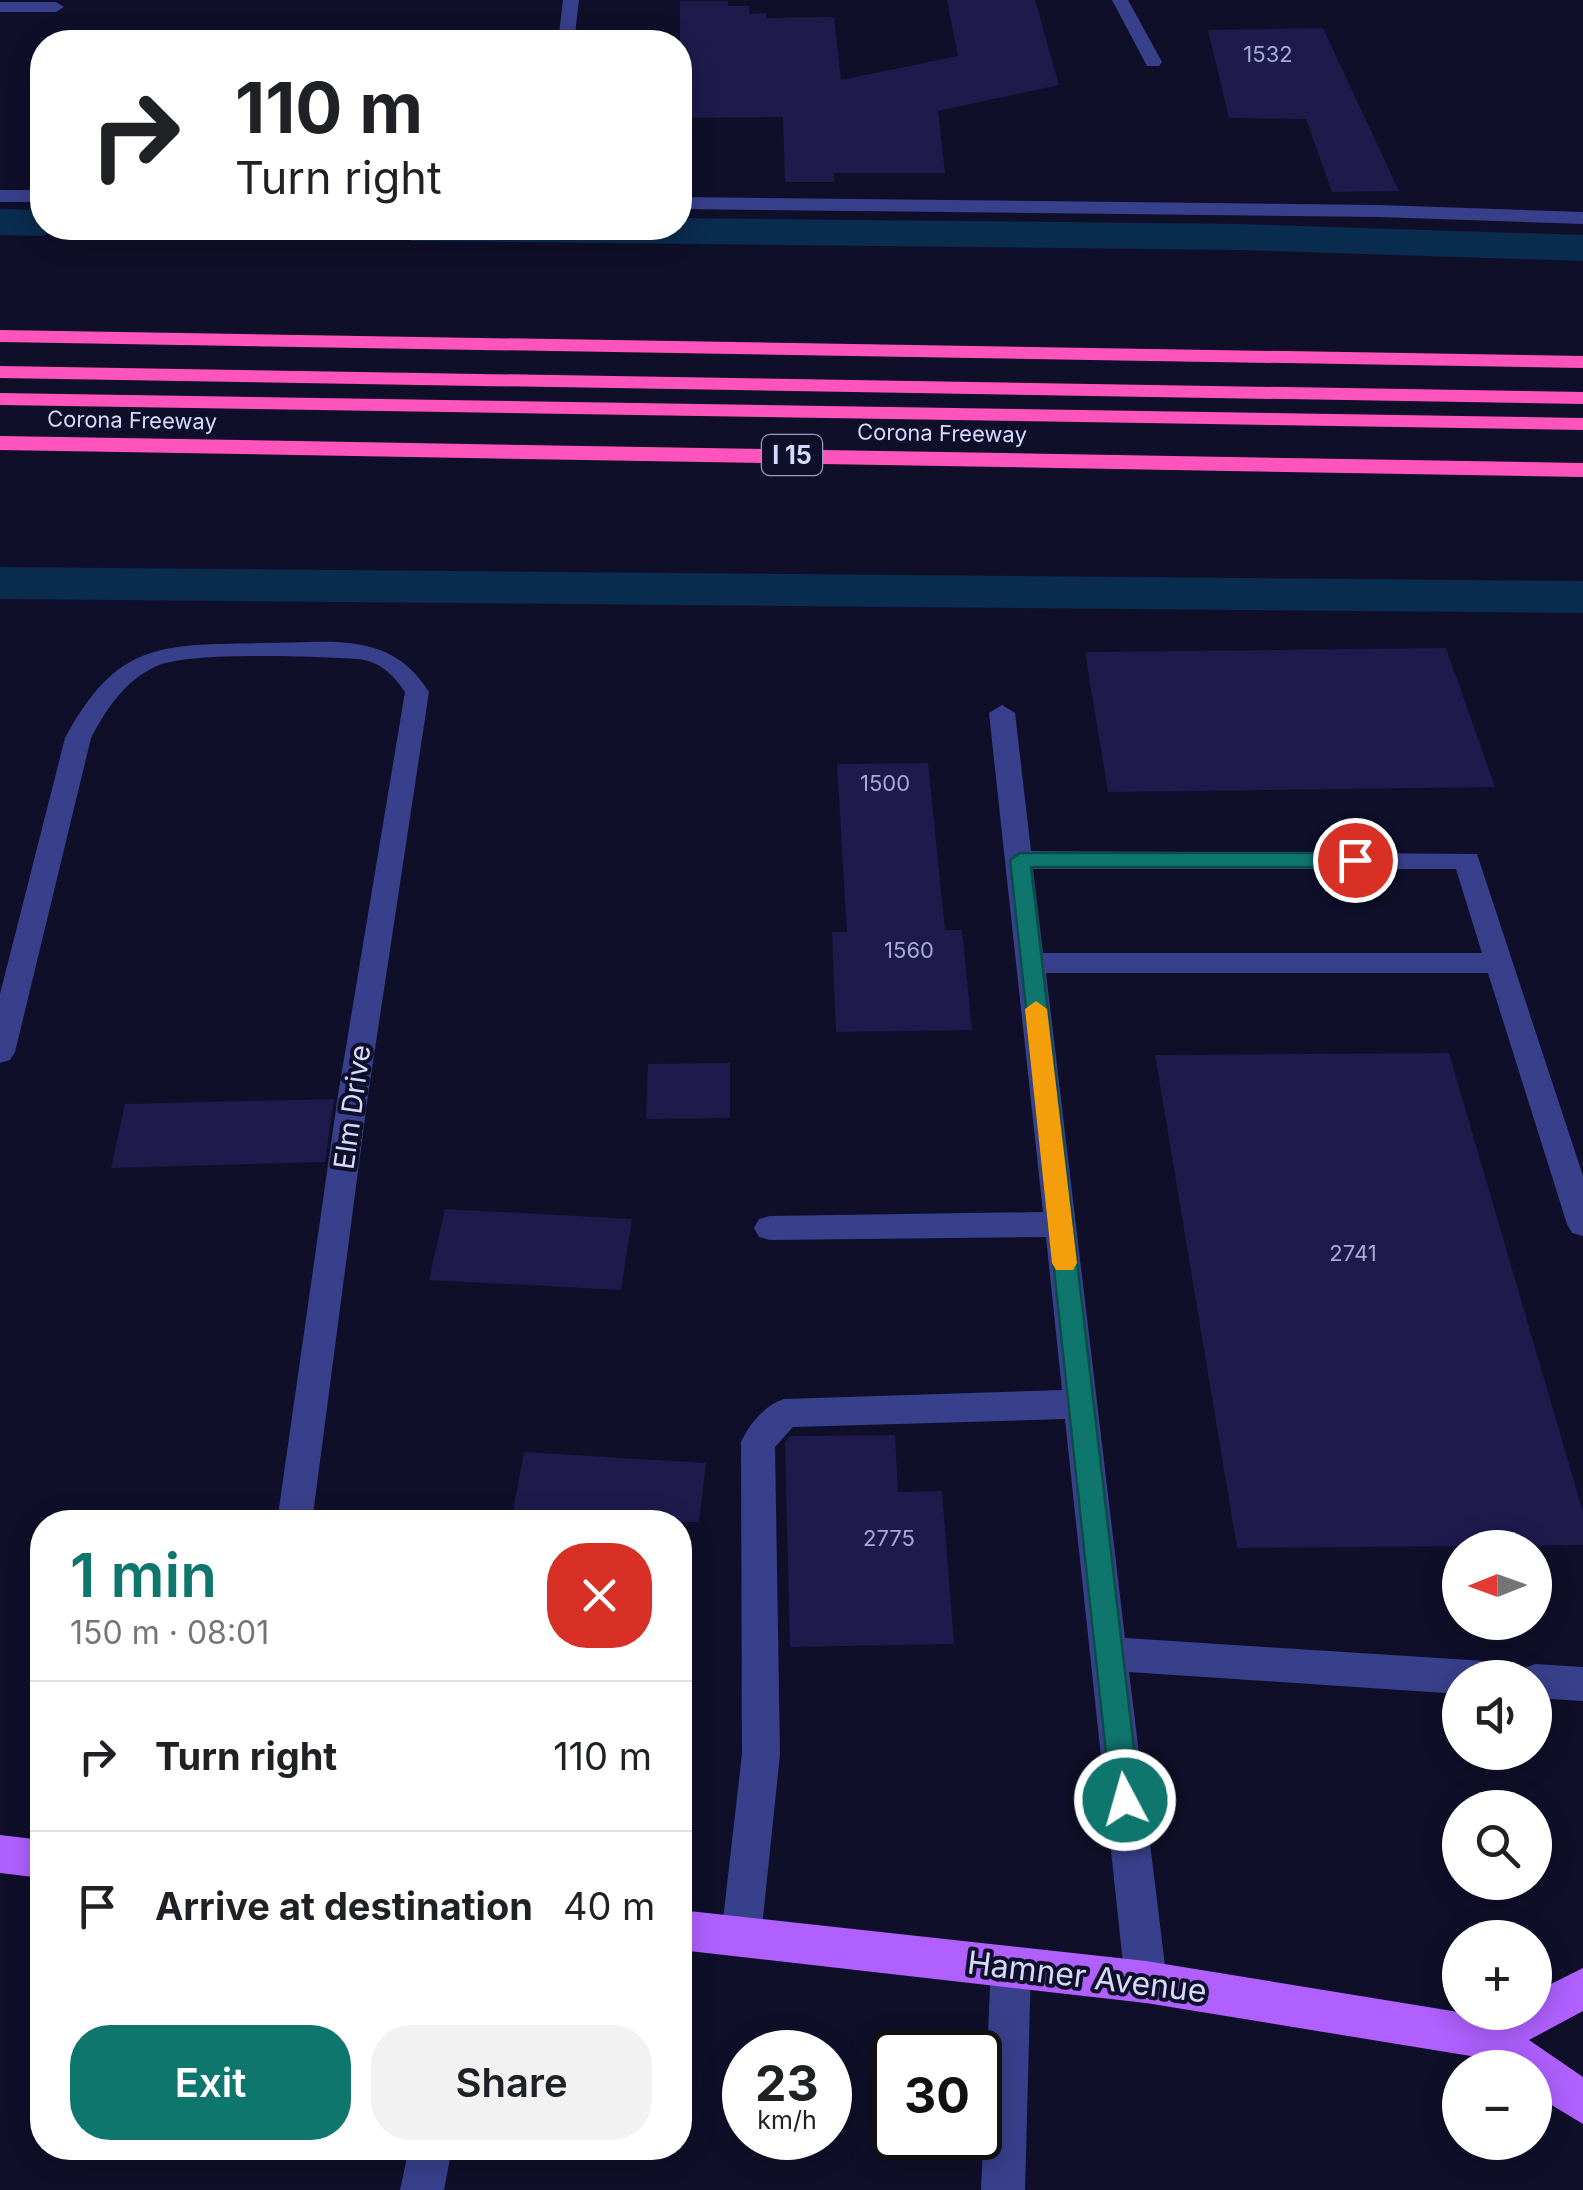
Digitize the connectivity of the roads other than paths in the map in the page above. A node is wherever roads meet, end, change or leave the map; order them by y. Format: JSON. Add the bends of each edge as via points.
{"nodes":[{"id":1,"x":572,"y":0,"type":"edge"},
{"id":2,"x":1120,"y":0,"type":"edge"},
{"id":3,"x":56,"y":6,"type":"dead end"},
{"id":4,"x":0,"y":7,"type":"edge"},
{"id":5,"x":568,"y":30,"type":"edge"},
{"id":6,"x":1152,"y":62,"type":"dead end"},
{"id":7,"x":0,"y":196,"type":"edge"},
{"id":8,"x":30,"y":196,"type":"edge"},
{"id":9,"x":692,"y":204,"type":"edge"},
{"id":10,"x":1583,"y":218,"type":"edge"},
{"id":11,"x":0,"y":336,"type":"edge"},
{"id":12,"x":1583,"y":362,"type":"edge"},
{"id":13,"x":0,"y":372,"type":"edge"},
{"id":14,"x":1583,"y":398,"type":"edge"},
{"id":15,"x":0,"y":399,"type":"edge"},
{"id":16,"x":1583,"y":424,"type":"edge"},
{"id":17,"x":0,"y":443,"type":"edge"},
{"id":18,"x":1583,"y":470,"type":"edge"},
{"id":19,"x":1002,"y":713,"type":"dead end"},
{"id":20,"x":1020,"y":860,"type":"junction"},
{"id":21,"x":1031,"y":963,"type":"junction"},
{"id":22,"x":1499,"y":963,"type":"junction"},
{"id":23,"x":0,"y":1052,"type":"edge"},
{"id":24,"x":1060,"y":1224,"type":"junction"},
{"id":25,"x":1583,"y":1224,"type":"edge"},
{"id":26,"x":770,"y":1228,"type":"dead end"},
{"id":27,"x":1080,"y":1404,"type":"junction"},
{"id":28,"x":297,"y":1510,"type":"edge"},
{"id":29,"x":1109,"y":1654,"type":"junction"},
{"id":30,"x":1442,"y":1675,"type":"edge"},
{"id":31,"x":1552,"y":1682,"type":"edge"},
{"id":32,"x":1583,"y":1684,"type":"edge"},
{"id":33,"x":0,"y":1854,"type":"edge"},
{"id":34,"x":30,"y":1858,"type":"edge"},
{"id":35,"x":692,"y":1931,"type":"edge"},
{"id":36,"x":741,"y":1937,"type":"junction"},
{"id":37,"x":1010,"y":1966,"type":"junction"},
{"id":38,"x":1146,"y":1982,"type":"junction"},
{"id":39,"x":1583,"y":1989,"type":"edge"},
{"id":40,"x":1492,"y":2038,"type":"junction"},
{"id":41,"x":1509,"y":2050,"type":"edge"},
{"id":42,"x":1552,"y":2081,"type":"edge"},
{"id":43,"x":1583,"y":2103,"type":"edge"},
{"id":44,"x":428,"y":2160,"type":"edge"},
{"id":45,"x":422,"y":2190,"type":"edge"},
{"id":46,"x":1002,"y":2190,"type":"edge"}],
"edges":[{"from":1,"to":5,"type":"street"},
{"from":2,"to":6,"type":"street"},
{"from":3,"to":4,"type":"street"},
{"from":7,"to":8,"type":"street"},
{"from":9,"to":10,"type":"street"},
{"from":11,"to":12,"type":"highway"},
{"from":13,"to":14,"type":"highway"},
{"from":15,"to":16,"type":"highway"},
{"from":17,"to":18,"type":"highway","name":"Corona Freeway","number":"I 15"},
{"from":19,"to":20,"type":"street"},
{"from":20,"to":21,"type":"street"},
{"from":20,"to":22,"type":"street","via":[[1466,860]]},
{"from":21,"to":22,"type":"street"},
{"from":21,"to":24,"type":"street"},
{"from":22,"to":25,"type":"street"},
{"from":23,"to":28,"type":"street","name":"Elm Drive","via":[[78,738],[98,698],[161,655],[369,652],[401,666],[417,692]]},
{"from":24,"to":26,"type":"street"},
{"from":24,"to":27,"type":"street"},
{"from":27,"to":29,"type":"street"},
{"from":27,"to":36,"type":"street","via":[[784,1413],[758,1442],[761,1754]]},
{"from":29,"to":30,"type":"street"},
{"from":29,"to":38,"type":"street"},
{"from":31,"to":32,"type":"street"},
{"from":33,"to":34,"type":"main road"},
{"from":35,"to":36,"type":"main road","name":"Hamner Avenue"},
{"from":36,"to":37,"type":"main road","name":"Hamner Avenue"},
{"from":37,"to":38,"type":"main road","name":"Hamner Avenue"},
{"from":37,"to":46,"type":"street"},
{"from":38,"to":40,"type":"main road","name":"Hamner Avenue"},
{"from":39,"to":40,"type":"main road"},
{"from":40,"to":41,"type":"main road","name":"Hamner Avenue"},
{"from":42,"to":43,"type":"main road","name":"Hamner Avenue"},
{"from":44,"to":45,"type":"street"}]}
